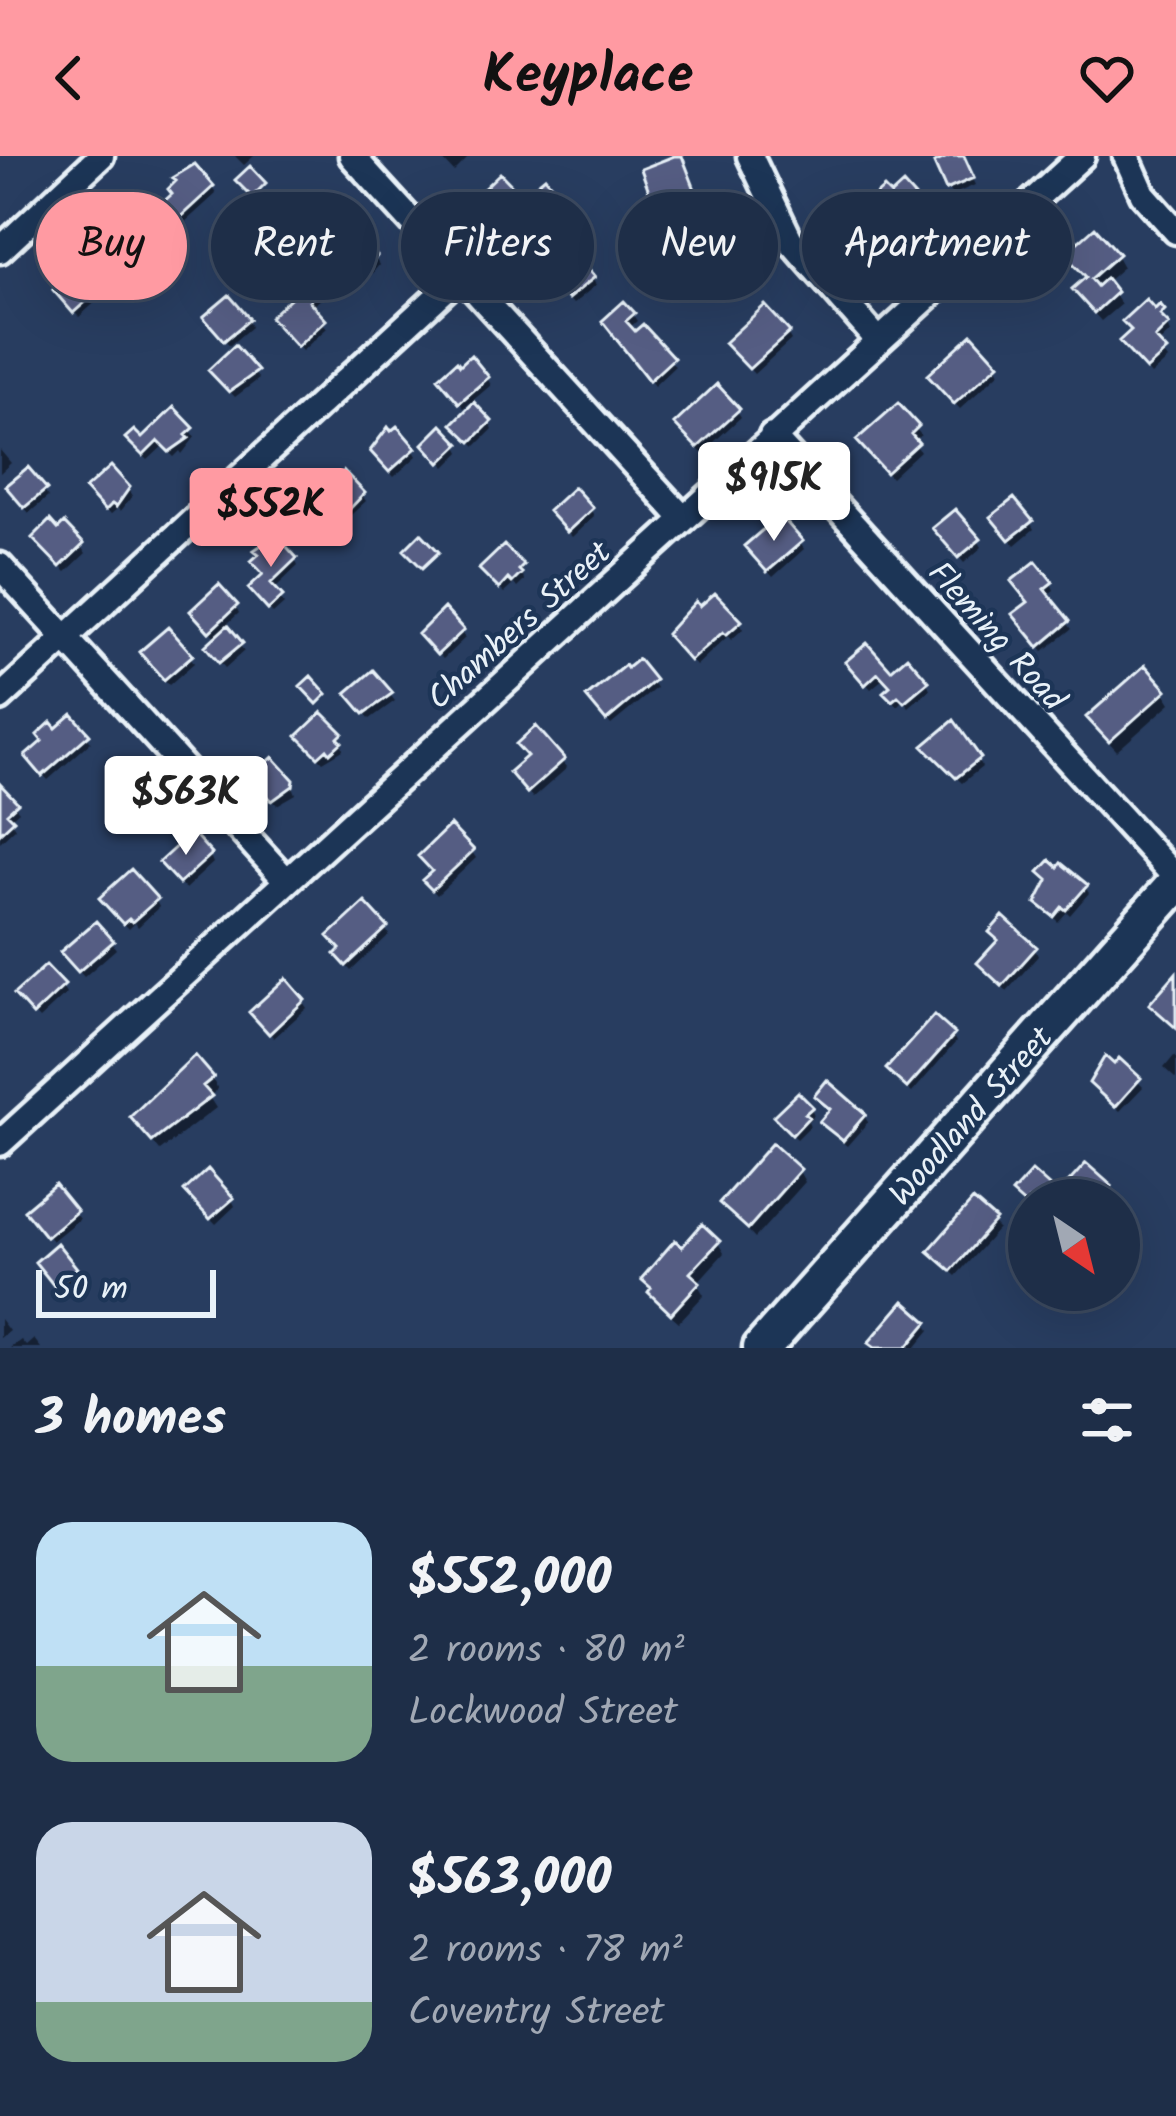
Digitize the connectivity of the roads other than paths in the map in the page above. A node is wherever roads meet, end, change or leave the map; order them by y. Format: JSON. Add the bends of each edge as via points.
{"nodes":[{"id":1,"x":101,"y":156,"type":"edge"},
{"id":2,"x":352,"y":156,"type":"edge"},
{"id":3,"x":750,"y":156,"type":"edge"},
{"id":4,"x":1082,"y":156,"type":"edge"},
{"id":5,"x":1126,"y":156,"type":"edge"},
{"id":6,"x":401,"y":209,"type":"edge"},
{"id":7,"x":1176,"y":231,"type":"edge"},
{"id":8,"x":0,"y":250,"type":"edge"},
{"id":9,"x":434,"y":300,"type":"edge"},
{"id":10,"x":485,"y":300,"type":"edge"},
{"id":11,"x":878,"y":340,"type":"junction"},
{"id":12,"x":772,"y":436,"type":"junction"},
{"id":13,"x":682,"y":518,"type":"junction"},
{"id":14,"x":0,"y":566,"type":"edge"},
{"id":15,"x":67,"y":637,"type":"junction"},
{"id":16,"x":0,"y":698,"type":"edge"},
{"id":17,"x":286,"y":880,"type":"junction"},
{"id":18,"x":1176,"y":881,"type":"edge"},
{"id":19,"x":0,"y":1143,"type":"edge"},
{"id":20,"x":761,"y":1348,"type":"edge"}],
"edges":[{"from":1,"to":8,"type":"street"},
{"from":2,"to":6,"type":"street"},
{"from":3,"to":11,"type":"street","via":[[790,240]]},
{"from":4,"to":11,"type":"street","name":"Chambers Street"},
{"from":5,"to":7,"type":"street","via":[[1143,194]]},
{"from":9,"to":15,"type":"street"},
{"from":10,"to":13,"type":"street"},
{"from":11,"to":12,"type":"street","name":"Chambers Street"},
{"from":12,"to":13,"type":"street","name":"Chambers Street"},
{"from":12,"to":18,"type":"street","name":"Fleming Road"},
{"from":13,"to":17,"type":"street","name":"Chambers Street"},
{"from":14,"to":15,"type":"street"},
{"from":15,"to":16,"type":"street"},
{"from":15,"to":17,"type":"street"},
{"from":17,"to":19,"type":"street","name":"Chambers Street"},
{"from":18,"to":20,"type":"street","name":"Woodland Street"}]}
